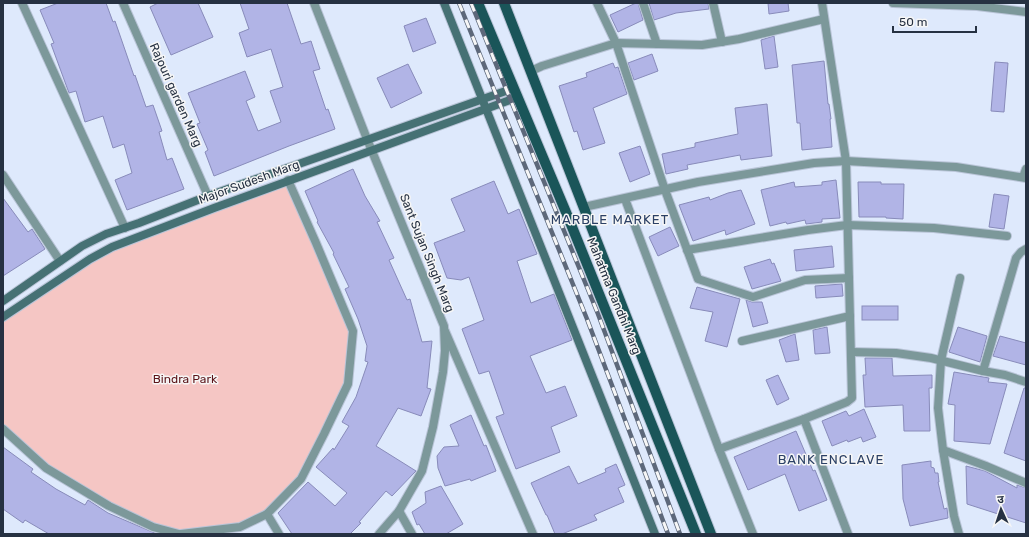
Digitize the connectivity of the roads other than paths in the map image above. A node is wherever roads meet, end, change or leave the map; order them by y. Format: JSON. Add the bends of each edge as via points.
{"nodes":[{"id":1,"x":22,"y":3,"type":"edge"},
{"id":2,"x":123,"y":3,"type":"edge"},
{"id":3,"x":314,"y":3,"type":"edge"},
{"id":4,"x":444,"y":3,"type":"edge"},
{"id":5,"x":478,"y":3,"type":"edge"},
{"id":6,"x":504,"y":3,"type":"edge"},
{"id":7,"x":597,"y":3,"type":"edge"},
{"id":8,"x":643,"y":3,"type":"edge"},
{"id":9,"x":713,"y":3,"type":"edge"},
{"id":10,"x":822,"y":3,"type":"edge"},
{"id":11,"x":893,"y":3,"type":"edge"},
{"id":12,"x":1026,"y":12,"type":"edge"},
{"id":13,"x":824,"y":18,"type":"junction"},
{"id":14,"x":722,"y":42,"type":"junction"},
{"id":15,"x":616,"y":43,"type":"junction"},
{"id":16,"x":657,"y":44,"type":"junction"},
{"id":17,"x":531,"y":71,"type":"junction"},
{"id":18,"x":516,"y":93,"type":"junction"},
{"id":19,"x":483,"y":99,"type":"junction"},
{"id":20,"x":487,"y":108,"type":"junction"},
{"id":21,"x":367,"y":139,"type":"junction"},
{"id":22,"x":372,"y":150,"type":"junction"},
{"id":23,"x":846,"y":161,"type":"junction"},
{"id":24,"x":3,"y":175,"type":"edge"},
{"id":25,"x":1025,"y":175,"type":"edge"},
{"id":26,"x":288,"y":180,"type":"junction"},
{"id":27,"x":665,"y":190,"type":"junction"},
{"id":28,"x":208,"y":196,"type":"junction"},
{"id":29,"x":625,"y":199,"type":"junction"},
{"id":30,"x":584,"y":207,"type":"junction"},
{"id":31,"x":847,"y":226,"type":"junction"},
{"id":32,"x":124,"y":228,"type":"junction"},
{"id":33,"x":1007,"y":236,"type":"dead end"},
{"id":34,"x":94,"y":240,"type":"junction"},
{"id":35,"x":1026,"y":249,"type":"edge"},
{"id":36,"x":687,"y":250,"type":"junction"},
{"id":37,"x":102,"y":252,"type":"junction"},
{"id":38,"x":60,"y":261,"type":"junction"},
{"id":39,"x":849,"y":278,"type":"junction"},
{"id":40,"x":960,"y":278,"type":"dead end"},
{"id":41,"x":3,"y":301,"type":"edge"},
{"id":42,"x":850,"y":316,"type":"junction"},
{"id":43,"x":3,"y":317,"type":"edge"},
{"id":44,"x":444,"y":326,"type":"junction"},
{"id":45,"x":742,"y":341,"type":"dead end"},
{"id":46,"x":851,"y":352,"type":"junction"},
{"id":47,"x":940,"y":360,"type":"junction"},
{"id":48,"x":983,"y":371,"type":"junction"},
{"id":49,"x":1026,"y":382,"type":"edge"},
{"id":50,"x":804,"y":419,"type":"junction"},
{"id":51,"x":3,"y":429,"type":"edge"},
{"id":52,"x":719,"y":449,"type":"junction"},
{"id":53,"x":943,"y":450,"type":"junction"},
{"id":54,"x":1026,"y":483,"type":"edge"},
{"id":55,"x":399,"y":511,"type":"junction"},
{"id":56,"x":267,"y":514,"type":"junction"},
{"id":57,"x":180,"y":534,"type":"edge"},
{"id":58,"x":279,"y":534,"type":"edge"},
{"id":59,"x":379,"y":534,"type":"edge"},
{"id":60,"x":412,"y":534,"type":"edge"},
{"id":61,"x":533,"y":534,"type":"edge"},
{"id":62,"x":655,"y":534,"type":"edge"},
{"id":63,"x":696,"y":534,"type":"edge"},
{"id":64,"x":711,"y":534,"type":"edge"},
{"id":65,"x":753,"y":534,"type":"edge"},
{"id":66,"x":848,"y":534,"type":"edge"},
{"id":67,"x":959,"y":534,"type":"edge"}],
"edges":[{"from":1,"to":32,"type":"street"},
{"from":2,"to":28,"type":"street","name":"Rajouri garden Marg"},
{"from":3,"to":21,"type":"street","name":"Sant Sujan Singh Marg"},
{"from":4,"to":19,"type":"street"},
{"from":5,"to":18,"type":"main road","name":"Mahatma Gandhi Marg"},
{"from":6,"to":17,"type":"main road","name":"Mahatma Gandhi Marg"},
{"from":7,"to":15,"type":"street"},
{"from":8,"to":16,"type":"street"},
{"from":9,"to":14,"type":"street"},
{"from":10,"to":13,"type":"street"},
{"from":11,"to":12,"type":"street","via":[[977,6]]},
{"from":13,"to":14,"type":"street"},
{"from":13,"to":23,"type":"street"},
{"from":14,"to":16,"type":"street"},
{"from":15,"to":16,"type":"street"},
{"from":15,"to":17,"type":"street"},
{"from":15,"to":27,"type":"street"},
{"from":17,"to":30,"type":"main road","name":"Mahatma Gandhi Marg"},
{"from":18,"to":19,"type":"street","name":"Major Sudesh Marg"},
{"from":18,"to":20,"type":"street","name":"Major Sudesh Marg"},
{"from":18,"to":63,"type":"main road","name":"Mahatma Gandhi Marg"},
{"from":19,"to":20,"type":"street"},
{"from":19,"to":21,"type":"street","name":"Major Sudesh Marg"},
{"from":20,"to":22,"type":"street","name":"Major Sudesh Marg"},
{"from":20,"to":62,"type":"street"},
{"from":21,"to":22,"type":"street","name":"Sant Sujan Singh Marg"},
{"from":21,"to":28,"type":"street","name":"Major Sudesh Marg"},
{"from":22,"to":26,"type":"street","name":"Major Sudesh Marg"},
{"from":22,"to":44,"type":"street","name":"Sant Sujan Singh Marg"},
{"from":23,"to":25,"type":"street","via":[[956,167]]},
{"from":23,"to":27,"type":"street","via":[[780,168]]},
{"from":23,"to":31,"type":"street"},
{"from":24,"to":38,"type":"street"},
{"from":26,"to":37,"type":"street","name":"Major Sudesh Marg"},
{"from":26,"to":56,"type":"street","via":[[353,331],[348,384],[328,427],[301,479]]},
{"from":27,"to":29,"type":"street"},
{"from":27,"to":36,"type":"street"},
{"from":28,"to":32,"type":"street","name":"Major Sudesh Marg"},
{"from":29,"to":30,"type":"street"},
{"from":29,"to":52,"type":"street"},
{"from":30,"to":64,"type":"main road","name":"Mahatma Gandhi Marg"},
{"from":31,"to":33,"type":"street","via":[[934,228]]},
{"from":31,"to":36,"type":"street"},
{"from":31,"to":39,"type":"street"},
{"from":32,"to":34,"type":"street","name":"Major Sudesh Marg"},
{"from":34,"to":37,"type":"street"},
{"from":34,"to":38,"type":"street","name":"Major Sudesh Marg"},
{"from":35,"to":48,"type":"street","via":[[1016,258]]},
{"from":36,"to":39,"type":"street","via":[[698,279],[753,297],[806,280]]},
{"from":37,"to":43,"type":"street","name":"Major Sudesh Marg"},
{"from":38,"to":41,"type":"street","name":"Major Sudesh Marg"},
{"from":39,"to":42,"type":"street"},
{"from":40,"to":47,"type":"street"},
{"from":42,"to":45,"type":"street"},
{"from":42,"to":46,"type":"street"},
{"from":44,"to":55,"type":"street","name":"Sant Sujan Singh Marg","via":[[444,372],[433,427],[422,471]]},
{"from":44,"to":61,"type":"street"},
{"from":46,"to":47,"type":"street","via":[[902,354]]},
{"from":46,"to":50,"type":"street","via":[[852,398]]},
{"from":47,"to":48,"type":"street"},
{"from":47,"to":53,"type":"street","via":[[938,417]]},
{"from":48,"to":49,"type":"street"},
{"from":50,"to":52,"type":"street"},
{"from":50,"to":66,"type":"street"},
{"from":51,"to":57,"type":"street","via":[[46,468],[109,506],[153,527]]},
{"from":52,"to":65,"type":"street"},
{"from":53,"to":54,"type":"street"},
{"from":53,"to":67,"type":"street"},
{"from":55,"to":59,"type":"street","name":"Sant Sujan Singh Marg"},
{"from":55,"to":60,"type":"street"},
{"from":56,"to":57,"type":"street","via":[[240,527]]},
{"from":56,"to":58,"type":"street"}]}
